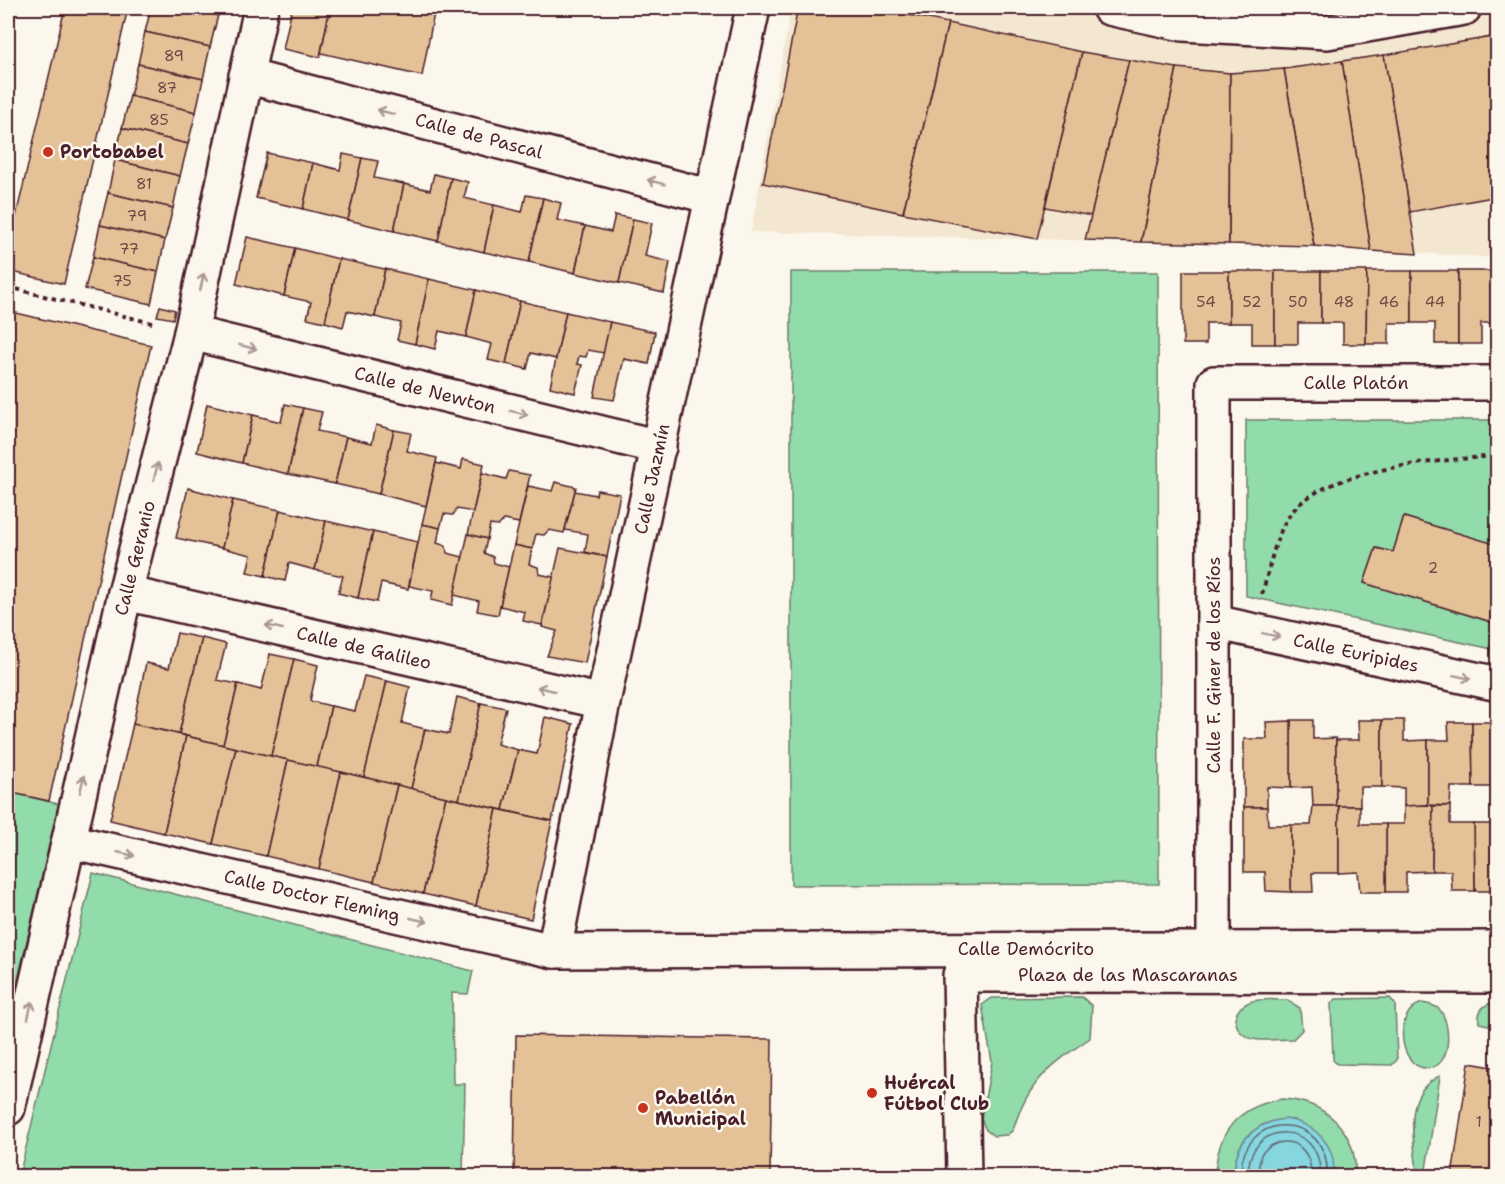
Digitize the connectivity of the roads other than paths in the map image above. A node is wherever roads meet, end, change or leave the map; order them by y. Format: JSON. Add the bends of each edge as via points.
{"nodes":[{"id":1,"x":261,"y":8,"type":"edge"},
{"id":2,"x":753,"y":8,"type":"edge"},
{"id":3,"x":1108,"y":8,"type":"edge"},
{"id":4,"x":1444,"y":9,"type":"edge"},
{"id":5,"x":246,"y":76,"type":"junction"},
{"id":6,"x":712,"y":197,"type":"junction"},
{"id":7,"x":191,"y":333,"type":"junction"},
{"id":8,"x":1214,"y":383,"type":"joint"},
{"id":9,"x":1497,"y":383,"type":"edge"},
{"id":10,"x":659,"y":447,"type":"junction"},
{"id":11,"x":125,"y":593,"type":"junction"},
{"id":12,"x":1214,"y":622,"type":"junction"},
{"id":13,"x":1497,"y":684,"type":"edge"},
{"id":14,"x":603,"y":702,"type":"junction"},
{"id":15,"x":69,"y":841,"type":"junction"},
{"id":16,"x":1214,"y":948,"type":"junction"},
{"id":17,"x":1497,"y":948,"type":"edge"},
{"id":18,"x":554,"y":951,"type":"junction"},
{"id":19,"x":1497,"y":976,"type":"edge"},
{"id":20,"x":8,"y":1108,"type":"edge"},
{"id":21,"x":964,"y":1176,"type":"edge"}],
"edges":[{"from":1,"to":5,"type":"street","name":"Calle Geranio"},
{"from":2,"to":6,"type":"street","name":"Calle Jazmín"},
{"from":3,"to":4,"type":"street","via":[[1182,24],[1327,32]]},
{"from":6,"to":5,"type":"street","name":"Calle de Pascal","one_way":true},
{"from":7,"to":5,"type":"street","name":"Calle Geranio","one_way":true},
{"from":6,"to":10,"type":"street","name":"Calle Jazmín"},
{"from":7,"to":10,"type":"street","name":"Calle de Newton","one_way":true},
{"from":11,"to":7,"type":"street","name":"Calle Geranio","one_way":true},
{"from":8,"to":9,"type":"street","name":"Calle Platón"},
{"from":8,"to":12,"type":"street","name":"Calle F. Giner de los Ríos"},
{"from":10,"to":14,"type":"street","name":"Calle Jazmín"},
{"from":14,"to":11,"type":"street","name":"Calle de Galileo","one_way":true},
{"from":15,"to":11,"type":"street","name":"Calle Geranio","one_way":true},
{"from":12,"to":13,"type":"street","name":"Calle Euripides","one_way":true},
{"from":12,"to":16,"type":"street","name":"Calle F. Giner de los Ríos"},
{"from":14,"to":18,"type":"street","name":"Calle Jazmín"},
{"from":15,"to":18,"type":"street","name":"Calle Doctor Fleming","one_way":true},
{"from":20,"to":15,"type":"street","name":"Calle Geranio","one_way":true},
{"from":16,"to":17,"type":"street","name":"Calle Demócrito"},
{"from":16,"to":18,"type":"street","name":"Calle Demócrito"},
{"from":19,"to":21,"type":"street","name":"Plaza de las Mascaranas","via":[[960,975]]}]}
